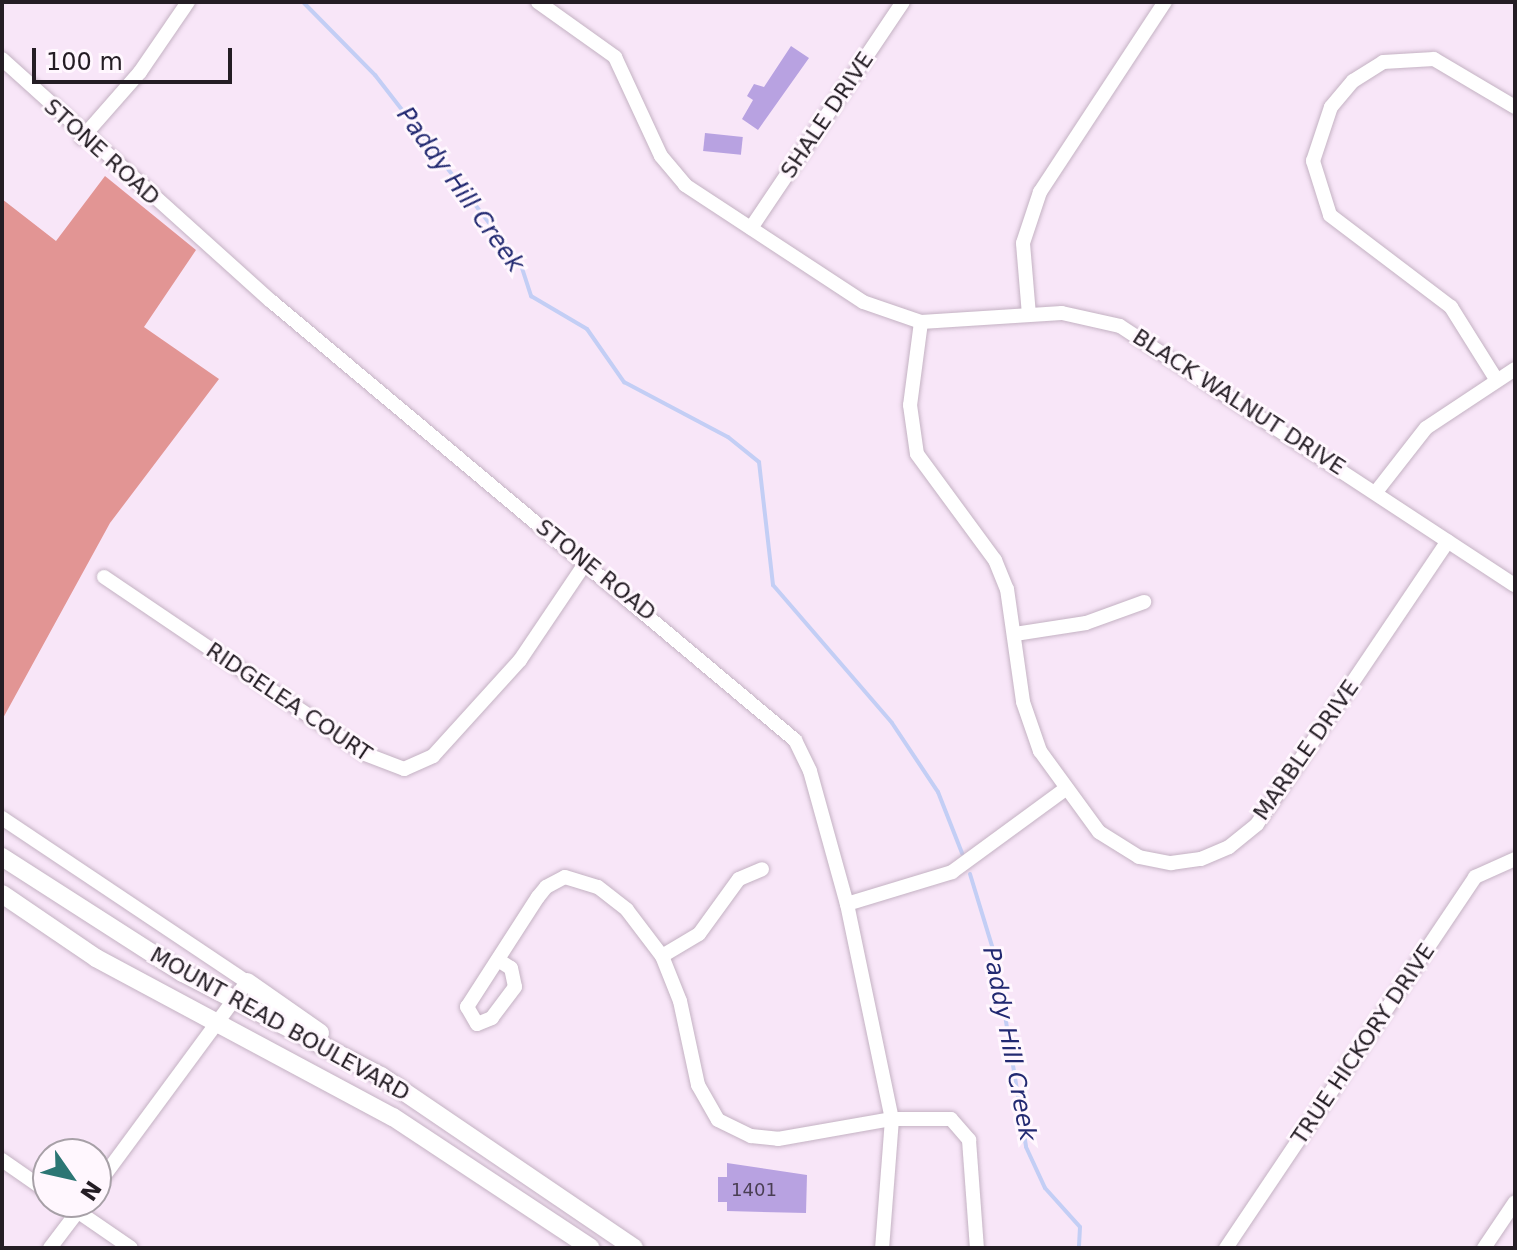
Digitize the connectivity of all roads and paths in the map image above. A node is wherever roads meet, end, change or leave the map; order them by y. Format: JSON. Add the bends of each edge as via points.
{"nodes":[{"id":1,"x":188,"y":2,"type":"edge"},
{"id":2,"x":538,"y":2,"type":"edge"},
{"id":3,"x":903,"y":2,"type":"edge"},
{"id":4,"x":1165,"y":2,"type":"edge"},
{"id":5,"x":2,"y":59,"type":"edge"},
{"id":6,"x":1515,"y":107,"type":"edge"},
{"id":7,"x":82,"y":138,"type":"junction"},
{"id":8,"x":751,"y":228,"type":"junction"},
{"id":9,"x":1029,"y":315,"type":"junction"},
{"id":10,"x":921,"y":322,"type":"junction"},
{"id":11,"x":1515,"y":369,"type":"edge"},
{"id":12,"x":1496,"y":379,"type":"junction"},
{"id":13,"x":1376,"y":492,"type":"junction"},
{"id":14,"x":1448,"y":541,"type":"junction"},
{"id":15,"x":586,"y":562,"type":"junction"},
{"id":16,"x":104,"y":577,"type":"dead end"},
{"id":17,"x":1515,"y":585,"type":"edge"},
{"id":18,"x":1144,"y":602,"type":"dead end"},
{"id":19,"x":1015,"y":634,"type":"junction"},
{"id":20,"x":1064,"y":790,"type":"junction"},
{"id":21,"x":2,"y":818,"type":"edge"},
{"id":22,"x":2,"y":857,"type":"edge"},
{"id":23,"x":1515,"y":859,"type":"edge"},
{"id":24,"x":762,"y":869,"type":"dead end"},
{"id":25,"x":2,"y":894,"type":"edge"},
{"id":26,"x":847,"y":904,"type":"junction"},
{"id":27,"x":662,"y":956,"type":"junction"},
{"id":28,"x":498,"y":960,"type":"dead end"},
{"id":29,"x":247,"y":982,"type":"junction"},
{"id":30,"x":235,"y":999,"type":"junction"},
{"id":31,"x":217,"y":1023,"type":"junction"},
{"id":32,"x":381,"y":1076,"type":"junction"},
{"id":33,"x":892,"y":1119,"type":"junction"},
{"id":34,"x":2,"y":1160,"type":"edge"},
{"id":35,"x":112,"y":1165,"type":"edge"},
{"id":36,"x":32,"y":1181,"type":"edge"},
{"id":37,"x":1515,"y":1202,"type":"edge"},
{"id":38,"x":73,"y":1218,"type":"edge"},
{"id":39,"x":94,"y":1218,"type":"edge"},
{"id":40,"x":50,"y":1248,"type":"edge"},
{"id":41,"x":131,"y":1248,"type":"edge"},
{"id":42,"x":591,"y":1248,"type":"edge"},
{"id":43,"x":634,"y":1248,"type":"edge"},
{"id":44,"x":882,"y":1248,"type":"edge"},
{"id":45,"x":977,"y":1248,"type":"edge"},
{"id":46,"x":1226,"y":1248,"type":"edge"},
{"id":47,"x":1484,"y":1248,"type":"edge"}],
"edges":[{"from":1,"to":7,"type":"street","via":[[140,72]]},
{"from":2,"to":8,"type":"street","name":"BLACK WALNUT DRIVE","via":[[615,57],[672,172]]},
{"from":3,"to":8,"type":"street","name":"SHALE DRIVE"},
{"from":4,"to":9,"type":"street","via":[[1040,192],[1023,243]]},
{"from":5,"to":7,"type":"street","name":"STONE ROAD"},
{"from":6,"to":12,"type":"street","via":[[1434,59],[1383,62],[1340,94],[1324,120],[1313,161],[1330,215],[1451,307]]},
{"from":7,"to":15,"type":"street","name":"STONE ROAD"},
{"from":8,"to":10,"type":"street","name":"BLACK WALNUT DRIVE","via":[[863,302]]},
{"from":9,"to":10,"type":"street","name":"BLACK WALNUT DRIVE"},
{"from":9,"to":13,"type":"street","name":"BLACK WALNUT DRIVE","via":[[1095,318],[1138,334]]},
{"from":10,"to":19,"type":"street","name":"MARBLE DRIVE","via":[[910,405],[917,454],[995,560]]},
{"from":11,"to":12,"type":"street"},
{"from":12,"to":13,"type":"street","via":[[1426,428]]},
{"from":13,"to":14,"type":"street","name":"BLACK WALNUT DRIVE"},
{"from":14,"to":17,"type":"street","name":"BLACK WALNUT DRIVE"},
{"from":14,"to":20,"type":"street","name":"MARBLE DRIVE","via":[[1271,806],[1229,847],[1188,861],[1139,857],[1099,832]]},
{"from":15,"to":16,"type":"street","name":"RIDGELEA COURT","via":[[520,660],[433,756],[404,769],[365,754]]},
{"from":15,"to":26,"type":"street","name":"STONE ROAD","via":[[786,727],[810,771]]},
{"from":18,"to":19,"type":"street","via":[[1086,623]]},
{"from":19,"to":20,"type":"street","name":"MARBLE DRIVE","via":[[1029,724]]},
{"from":20,"to":26,"type":"street","via":[[952,872]]},
{"from":21,"to":29,"type":"street","name":"MOUNT READ BOULEVARD"},
{"from":22,"to":30,"type":"main road","name":"MOUNT READ BOULEVARD","via":[[183,973]]},
{"from":23,"to":46,"type":"street","name":"TRUE HICKORY DRIVE","via":[[1475,877]]},
{"from":24,"to":27,"type":"street","via":[[739,879],[699,934]]},
{"from":25,"to":31,"type":"main road","name":"MOUNT READ BOULEVARD","via":[[96,958]]},
{"from":26,"to":33,"type":"street","name":"STONE ROAD"},
{"from":27,"to":28,"type":"street","via":[[612,897],[586,880],[565,877],[546,887]]},
{"from":27,"to":33,"type":"street","via":[[704,1099],[727,1127],[778,1139]]},
{"from":29,"to":30,"type":"street"},
{"from":29,"to":32,"type":"main road"},
{"from":30,"to":31,"type":"street"},
{"from":30,"to":32,"type":"main road","name":"MOUNT READ BOULEVARD"},
{"from":31,"to":35,"type":"street"},
{"from":31,"to":42,"type":"main road","name":"MOUNT READ BOULEVARD","via":[[393,1117]]},
{"from":32,"to":43,"type":"main road","name":"MOUNT READ BOULEVARD"},
{"from":33,"to":44,"type":"street","name":"STONE ROAD"},
{"from":33,"to":45,"type":"street","via":[[945,1117],[966,1133]]},
{"from":34,"to":36,"type":"street"},
{"from":37,"to":47,"type":"street"},
{"from":38,"to":40,"type":"street"},
{"from":39,"to":41,"type":"street"}]}
